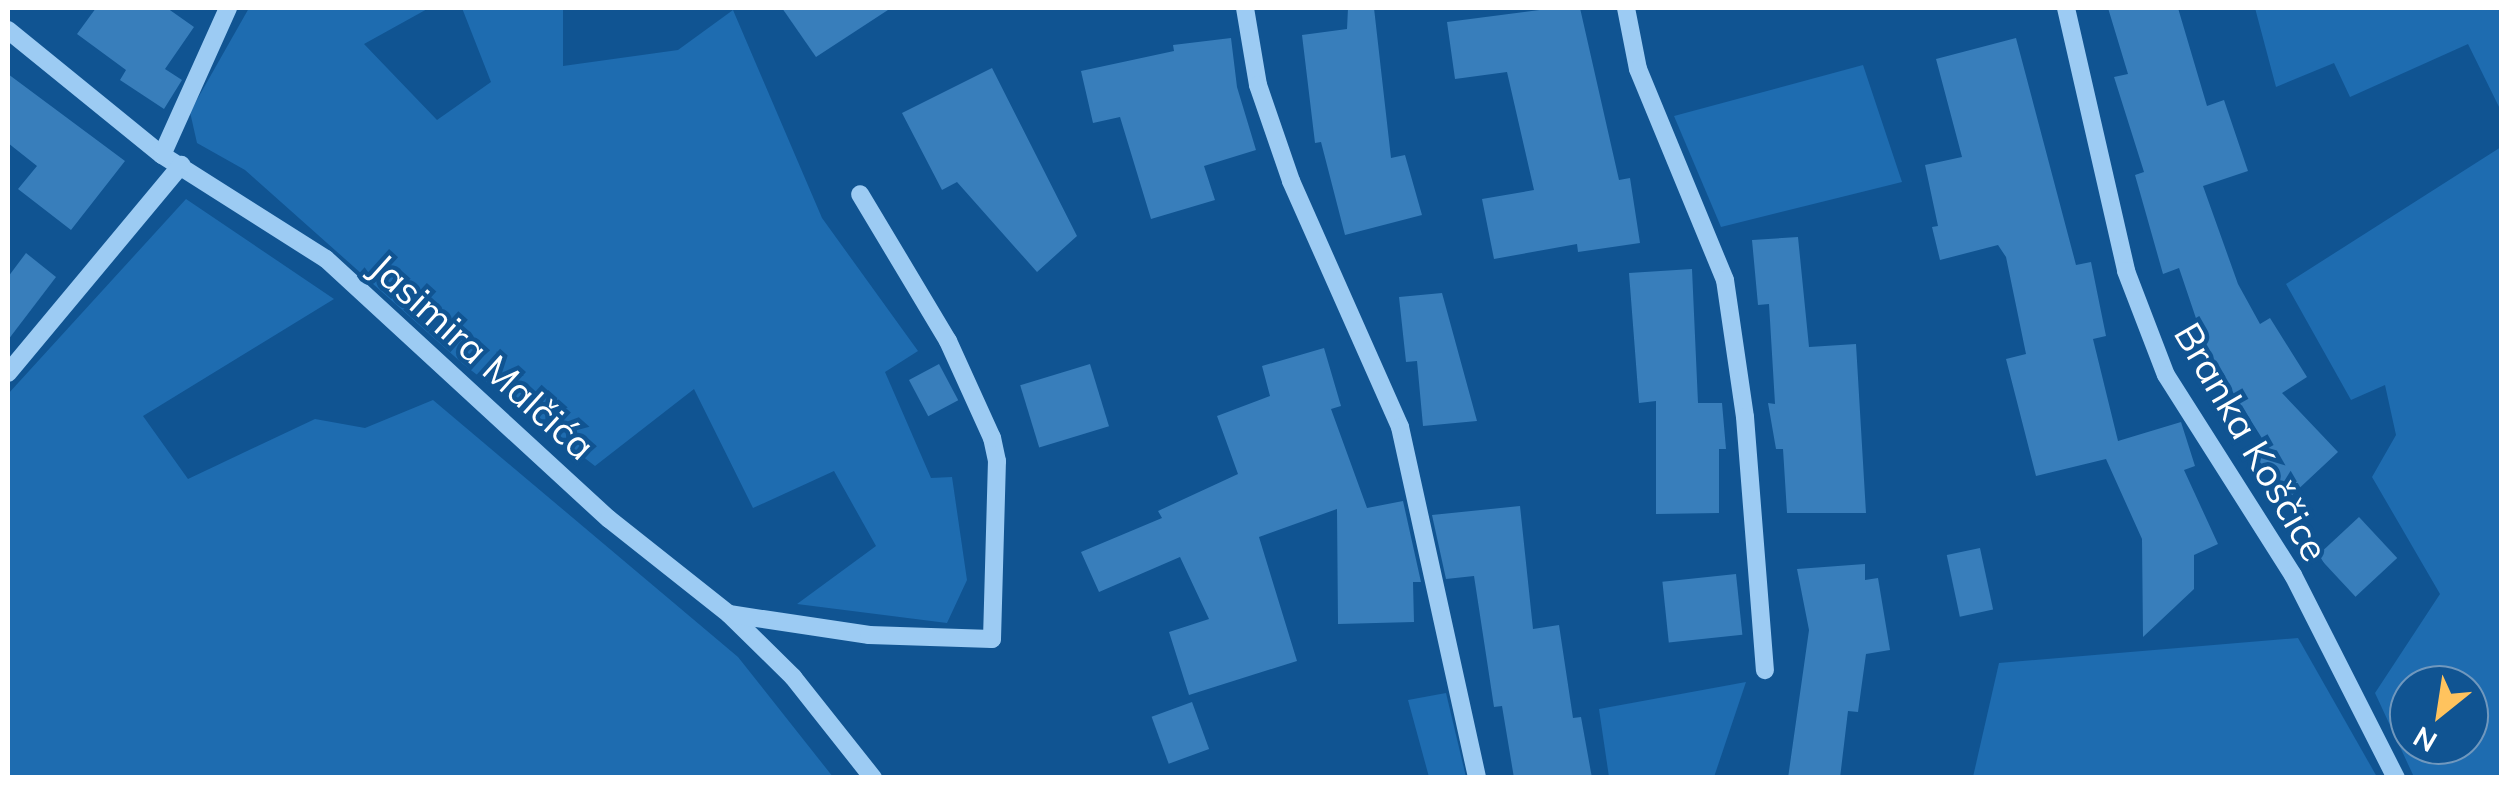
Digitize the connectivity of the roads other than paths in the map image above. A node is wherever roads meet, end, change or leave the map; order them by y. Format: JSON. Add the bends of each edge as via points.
{"nodes":[{"id":1,"x":228,"y":8,"type":"edge"},
{"id":2,"x":1245,"y":8,"type":"edge"},
{"id":3,"x":1626,"y":8,"type":"edge"},
{"id":4,"x":2066,"y":8,"type":"edge"},
{"id":5,"x":8,"y":30,"type":"edge"},
{"id":6,"x":162,"y":155,"type":"junction"},
{"id":7,"x":180,"y":165,"type":"junction"},
{"id":8,"x":860,"y":194,"type":"dead end"},
{"id":9,"x":8,"y":372,"type":"edge"},
{"id":10,"x":729,"y":614,"type":"junction"},
{"id":11,"x":1766,"y":670,"type":"dead end"},
{"id":12,"x":872,"y":778,"type":"edge"},
{"id":13,"x":1478,"y":778,"type":"edge"},
{"id":14,"x":2396,"y":778,"type":"edge"}],
"edges":[{"from":1,"to":6,"type":"street"},
{"from":2,"to":13,"type":"street","via":[[1258,85],[1291,181],[1400,427]]},
{"from":3,"to":11,"type":"street","via":[[1638,69],[1725,280],[1745,417]]},
{"from":4,"to":14,"type":"street","name":"Branka Koščice","via":[[2126,271],[2166,375],[2286,562]]},
{"from":5,"to":6,"type":"street","name":"Jasimira Malčića"},
{"from":6,"to":7,"type":"street","name":"Jasimira Malčića"},
{"from":7,"to":9,"type":"street"},
{"from":7,"to":10,"type":"street","name":"Jasimira Malčića","via":[[326,260],[609,518]]},
{"from":8,"to":10,"type":"street","via":[[984,412],[997,461],[992,639],[869,635]]},
{"from":10,"to":12,"type":"street","name":"Jasimira Malčića","via":[[793,677]]}]}
